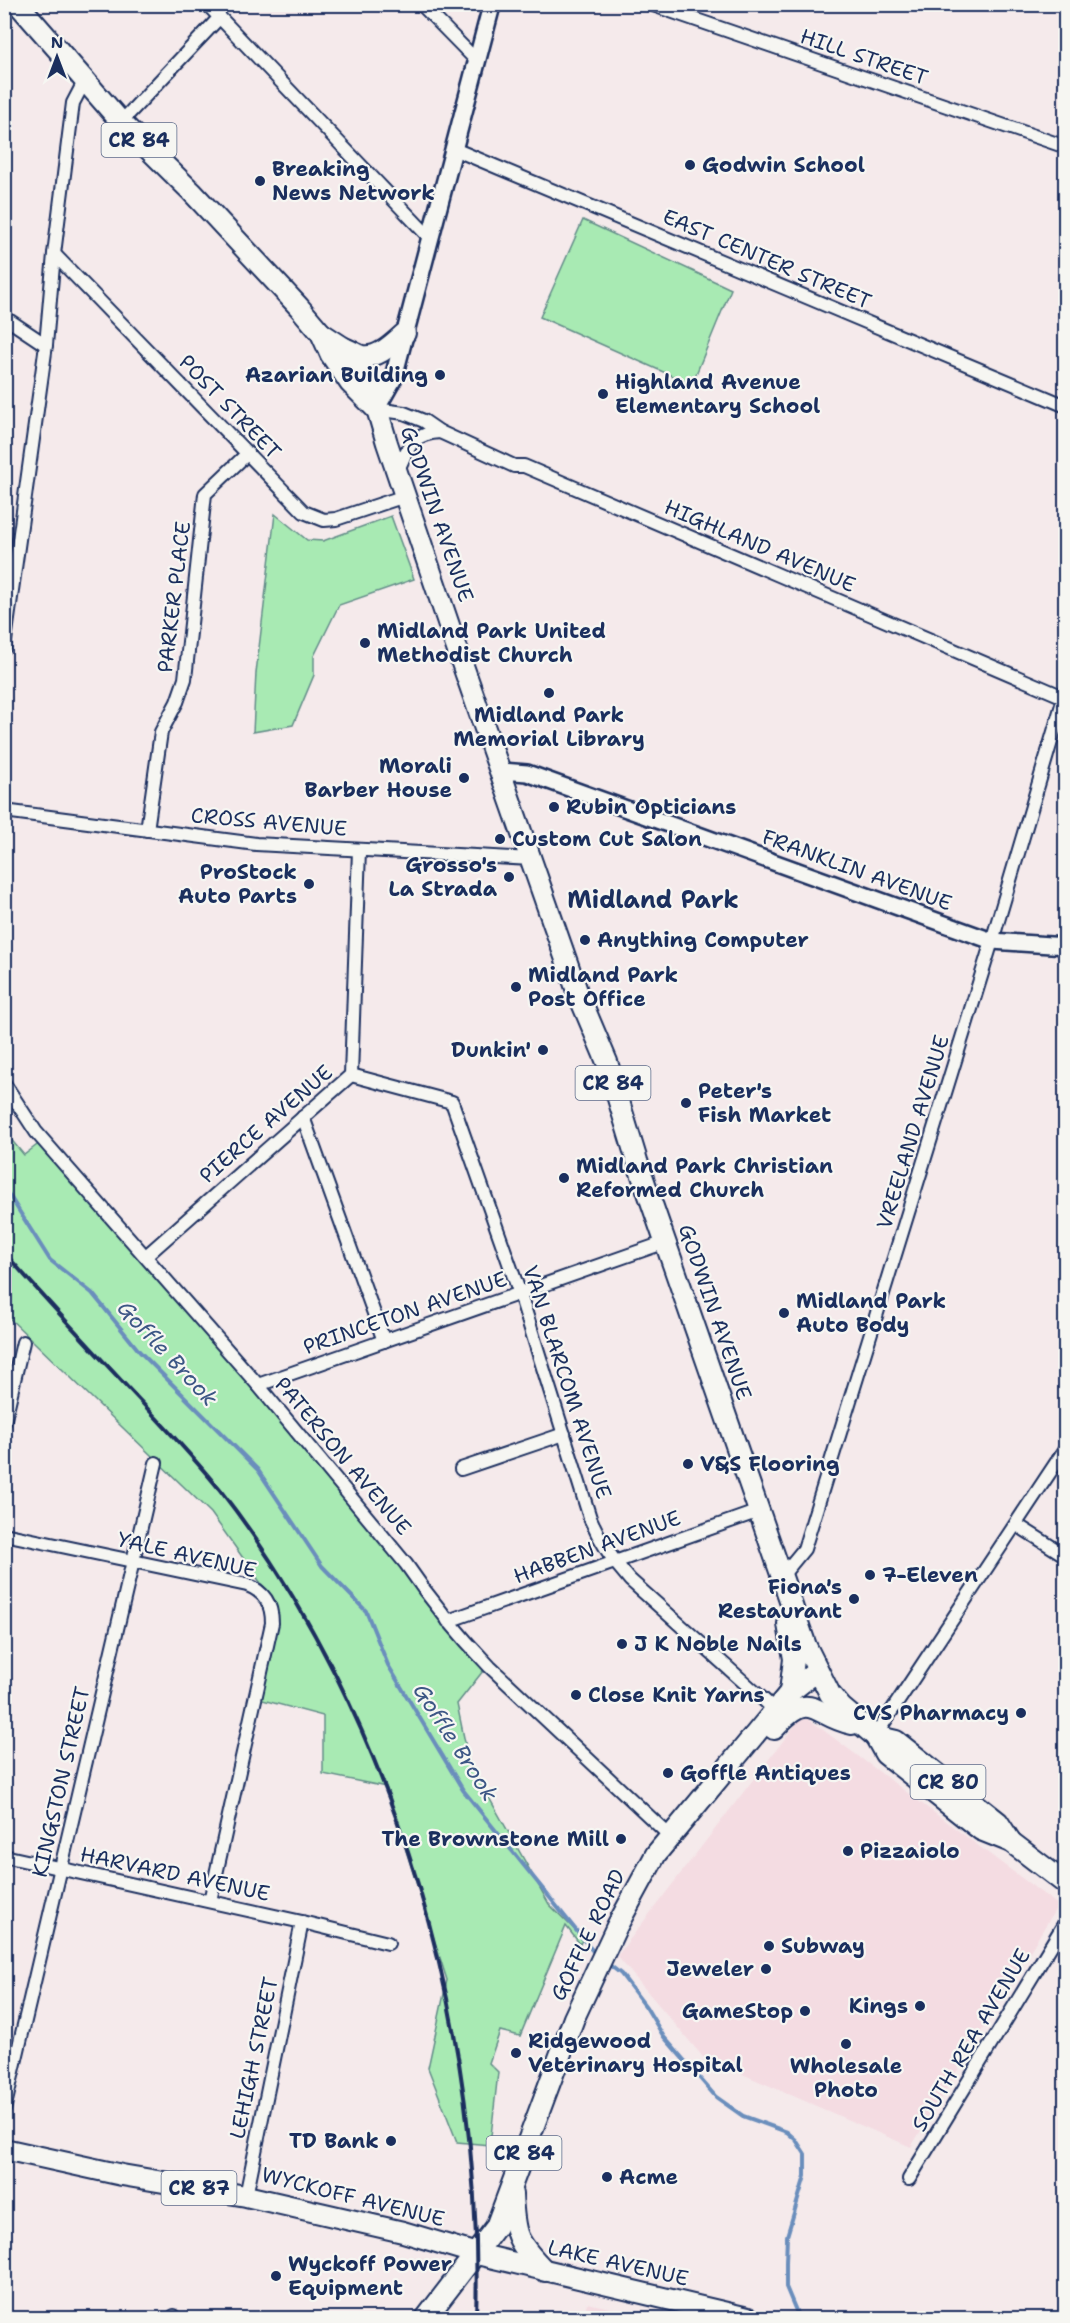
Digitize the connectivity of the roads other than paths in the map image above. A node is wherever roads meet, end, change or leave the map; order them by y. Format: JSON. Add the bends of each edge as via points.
{"nodes":[{"id":1,"x":18,"y":4,"type":"edge"},
{"id":2,"x":207,"y":4,"type":"edge"},
{"id":3,"x":421,"y":4,"type":"edge"},
{"id":4,"x":492,"y":4,"type":"edge"},
{"id":5,"x":650,"y":4,"type":"edge"},
{"id":6,"x":219,"y":18,"type":"junction"},
{"id":7,"x":476,"y":60,"type":"junction"},
{"id":8,"x":84,"y":82,"type":"junction"},
{"id":9,"x":121,"y":122,"type":"junction"},
{"id":10,"x":1065,"y":147,"type":"edge"},
{"id":11,"x":454,"y":149,"type":"junction"},
{"id":12,"x":430,"y":238,"type":"junction"},
{"id":13,"x":54,"y":254,"type":"junction"},
{"id":14,"x":4,"y":317,"type":"edge"},
{"id":15,"x":321,"y":333,"type":"junction"},
{"id":16,"x":405,"y":333,"type":"junction"},
{"id":17,"x":46,"y":345,"type":"junction"},
{"id":18,"x":344,"y":348,"type":"junction"},
{"id":19,"x":1065,"y":406,"type":"edge"},
{"id":20,"x":376,"y":409,"type":"junction"},
{"id":21,"x":440,"y":432,"type":"junction"},
{"id":22,"x":248,"y":453,"type":"junction"},
{"id":23,"x":397,"y":472,"type":"junction"},
{"id":24,"x":405,"y":496,"type":"junction"},
{"id":25,"x":4,"y":648,"type":"edge"},
{"id":26,"x":1065,"y":695,"type":"edge"},
{"id":27,"x":501,"y":771,"type":"junction"},
{"id":28,"x":4,"y":811,"type":"edge"},
{"id":29,"x":147,"y":830,"type":"junction"},
{"id":30,"x":359,"y":850,"type":"junction"},
{"id":31,"x":531,"y":859,"type":"junction"},
{"id":32,"x":992,"y":941,"type":"junction"},
{"id":33,"x":1065,"y":946,"type":"edge"},
{"id":34,"x":351,"y":1075,"type":"junction"},
{"id":35,"x":4,"y":1083,"type":"edge"},
{"id":36,"x":303,"y":1117,"type":"junction"},
{"id":37,"x":666,"y":1242,"type":"junction"},
{"id":38,"x":146,"y":1256,"type":"junction"},
{"id":39,"x":520,"y":1294,"type":"junction"},
{"id":40,"x":384,"y":1341,"type":"junction"},
{"id":41,"x":23,"y":1342,"type":"dead end"},
{"id":42,"x":258,"y":1385,"type":"junction"},
{"id":43,"x":4,"y":1423,"type":"edge"},
{"id":44,"x":564,"y":1434,"type":"junction"},
{"id":45,"x":1065,"y":1448,"type":"edge"},
{"id":46,"x":156,"y":1463,"type":"dead end"},
{"id":47,"x":461,"y":1469,"type":"dead end"},
{"id":48,"x":759,"y":1511,"type":"junction"},
{"id":49,"x":1017,"y":1525,"type":"junction"},
{"id":50,"x":4,"y":1534,"type":"edge"},
{"id":51,"x":1065,"y":1556,"type":"edge"},
{"id":52,"x":132,"y":1561,"type":"junction"},
{"id":53,"x":614,"y":1562,"type":"junction"},
{"id":54,"x":781,"y":1577,"type":"junction"},
{"id":55,"x":788,"y":1598,"type":"junction"},
{"id":56,"x":448,"y":1621,"type":"junction"},
{"id":57,"x":818,"y":1671,"type":"junction"},
{"id":58,"x":790,"y":1692,"type":"junction"},
{"id":59,"x":775,"y":1710,"type":"junction"},
{"id":60,"x":869,"y":1731,"type":"junction"},
{"id":61,"x":750,"y":1738,"type":"junction"},
{"id":62,"x":670,"y":1836,"type":"junction"},
{"id":63,"x":4,"y":1856,"type":"edge"},
{"id":64,"x":61,"y":1869,"type":"junction"},
{"id":65,"x":1065,"y":1884,"type":"edge"},
{"id":66,"x":210,"y":1901,"type":"junction"},
{"id":67,"x":1065,"y":1921,"type":"edge"},
{"id":68,"x":302,"y":1925,"type":"junction"},
{"id":69,"x":388,"y":1943,"type":"dead end"},
{"id":70,"x":4,"y":2110,"type":"edge"},
{"id":71,"x":4,"y":2149,"type":"edge"},
{"id":72,"x":909,"y":2179,"type":"dead end"},
{"id":73,"x":512,"y":2186,"type":"junction"},
{"id":74,"x":246,"y":2196,"type":"junction"},
{"id":75,"x":477,"y":2254,"type":"junction"},
{"id":76,"x":545,"y":2271,"type":"junction"},
{"id":77,"x":426,"y":2319,"type":"edge"},
{"id":78,"x":748,"y":2319,"type":"edge"}],
"edges":[{"from":1,"to":8,"type":"main road","name":"GODWIN AVENUE","number":"CR 84"},
{"from":2,"to":6,"type":"street"},
{"from":3,"to":7,"type":"street"},
{"from":4,"to":7,"type":"main road"},
{"from":5,"to":10,"type":"street","name":"HILL STREET"},
{"from":6,"to":9,"type":"street"},
{"from":6,"to":12,"type":"street"},
{"from":7,"to":11,"type":"main road"},
{"from":8,"to":9,"type":"main road","name":"GODWIN AVENUE","number":"CR 84"},
{"from":8,"to":13,"type":"street","via":[[73,103]]},
{"from":9,"to":15,"type":"main road","name":"GODWIN AVENUE","number":"CR 84","via":[[192,192]]},
{"from":11,"to":12,"type":"main road"},
{"from":11,"to":19,"type":"street","name":"EAST CENTER STREET"},
{"from":12,"to":16,"type":"main road"},
{"from":13,"to":17,"type":"street"},
{"from":13,"to":22,"type":"street","name":"POST STREET"},
{"from":14,"to":17,"type":"street"},
{"from":15,"to":18,"type":"main road","name":"GODWIN AVENUE","number":"CR 84"},
{"from":15,"to":20,"type":"main road","name":"GODWIN AVENUE","number":"CR 84","via":[[350,383]]},
{"from":16,"to":18,"type":"main road","via":[[375,354],[363,356]]},
{"from":16,"to":20,"type":"main road","via":[[393,379]]},
{"from":17,"to":25,"type":"street"},
{"from":18,"to":20,"type":"main road","name":"GODWIN AVENUE","number":"CR 84","via":[[367,375]]},
{"from":20,"to":21,"type":"street","name":"HIGHLAND AVENUE","via":[[404,413]]},
{"from":20,"to":23,"type":"main road","name":"GODWIN AVENUE","number":"CR 84"},
{"from":21,"to":23,"type":"street","via":[[423,433],[414,441]]},
{"from":21,"to":26,"type":"street","name":"HIGHLAND AVENUE"},
{"from":22,"to":24,"type":"street","name":"POST STREET","via":[[313,517],[336,519]]},
{"from":22,"to":29,"type":"street","name":"PARKER PLACE","via":[[205,494],[185,679],[161,732]]},
{"from":23,"to":24,"type":"main road","name":"GODWIN AVENUE","number":"CR 84"},
{"from":24,"to":27,"type":"main road","name":"GODWIN AVENUE","number":"CR 84"},
{"from":26,"to":32,"type":"street","name":"VREELAND AVENUE"},
{"from":27,"to":31,"type":"main road","name":"GODWIN AVENUE","number":"CR 84"},
{"from":27,"to":32,"type":"street","name":"FRANKLIN AVENUE","via":[[527,773]]},
{"from":28,"to":29,"type":"street","name":"CROSS AVENUE"},
{"from":29,"to":30,"type":"street","name":"CROSS AVENUE","via":[[256,844]]},
{"from":30,"to":31,"type":"street","name":"CROSS AVENUE"},
{"from":30,"to":34,"type":"street","name":"PIERCE AVENUE"},
{"from":31,"to":37,"type":"main road","name":"GODWIN AVENUE","number":"CR 84","via":[[577,991],[607,1062]]},
{"from":32,"to":33,"type":"street","name":"FRANKLIN AVENUE"},
{"from":32,"to":54,"type":"street","name":"VREELAND AVENUE","via":[[804,1549]]},
{"from":34,"to":36,"type":"street","name":"PIERCE AVENUE"},
{"from":34,"to":39,"type":"street","name":"VAN BLARCOM AVENUE","via":[[452,1102]]},
{"from":35,"to":38,"type":"street","name":"PATERSON AVENUE","via":[[36,1132]]},
{"from":36,"to":38,"type":"street","name":"PIERCE AVENUE"},
{"from":36,"to":40,"type":"street"},
{"from":37,"to":39,"type":"street","name":"PRINCETON AVENUE"},
{"from":37,"to":48,"type":"main road","name":"GODWIN AVENUE","number":"CR 84"},
{"from":38,"to":42,"type":"street","name":"PATERSON AVENUE"},
{"from":39,"to":40,"type":"street","name":"PRINCETON AVENUE"},
{"from":39,"to":44,"type":"street","name":"VAN BLARCOM AVENUE"},
{"from":40,"to":42,"type":"street","name":"PRINCETON AVENUE"},
{"from":41,"to":43,"type":"street"},
{"from":42,"to":56,"type":"street","name":"PATERSON AVENUE","via":[[406,1564]]},
{"from":44,"to":47,"type":"street"},
{"from":44,"to":53,"type":"street","name":"VAN BLARCOM AVENUE","via":[[590,1518]]},
{"from":45,"to":49,"type":"street"},
{"from":46,"to":52,"type":"street","name":"KINGSTON STREET"},
{"from":48,"to":53,"type":"street","name":"HABBEN AVENUE"},
{"from":48,"to":54,"type":"main road","name":"GODWIN AVENUE","number":"CR 84"},
{"from":49,"to":51,"type":"street"},
{"from":49,"to":60,"type":"street","via":[[913,1677]]},
{"from":50,"to":52,"type":"street","name":"YALE AVENUE"},
{"from":52,"to":64,"type":"street","name":"KINGSTON STREET"},
{"from":52,"to":66,"type":"street","name":"YALE AVENUE","via":[[247,1585],[269,1602],[272,1623]]},
{"from":53,"to":56,"type":"street","name":"HABBEN AVENUE"},
{"from":53,"to":59,"type":"street","name":"VAN BLARCOM AVENUE"},
{"from":54,"to":55,"type":"main road","name":"GODWIN AVENUE","number":"CR 84"},
{"from":55,"to":57,"type":"main road","name":"GODWIN AVENUE","number":"CR 84"},
{"from":55,"to":58,"type":"main road","via":[[794,1659]]},
{"from":56,"to":62,"type":"street","name":"PATERSON AVENUE","via":[[490,1667]]},
{"from":57,"to":58,"type":"main road","name":"GOFFLE ROAD","number":"CR 84"},
{"from":57,"to":60,"type":"main road","name":"GODWIN AVENUE","number":"CR 80","via":[[830,1694]]},
{"from":58,"to":59,"type":"main road","name":"GOFFLE ROAD","number":"CR 84"},
{"from":59,"to":61,"type":"main road","name":"GOFFLE ROAD","number":"CR 84"},
{"from":60,"to":61,"type":"main road","via":[[838,1721],[820,1710],[802,1708],[786,1716],[767,1736]]},
{"from":60,"to":65,"type":"main road","name":"GODWIN AVENUE","number":"CR 80","via":[[896,1741],[998,1822],[1011,1842]]},
{"from":61,"to":62,"type":"main road","name":"GOFFLE ROAD","number":"CR 84"},
{"from":62,"to":73,"type":"main road","name":"GOFFLE ROAD","number":"CR 84","via":[[617,1926],[574,2018]]},
{"from":63,"to":64,"type":"street","name":"HARVARD AVENUE"},
{"from":64,"to":66,"type":"street","name":"HARVARD AVENUE"},
{"from":64,"to":70,"type":"street","name":"KINGSTON STREET"},
{"from":66,"to":68,"type":"street","name":"HARVARD AVENUE"},
{"from":67,"to":72,"type":"street","name":"SOUTH REA AVENUE"},
{"from":68,"to":69,"type":"street","name":"HARVARD AVENUE"},
{"from":68,"to":74,"type":"street","name":"LEHIGH STREET"},
{"from":71,"to":74,"type":"main road","name":"WYCKOFF AVENUE","number":"CR 87","via":[[122,2175]]},
{"from":73,"to":75,"type":"main road","name":"GOFFLE ROAD","number":"CR 84","via":[[496,2227]]},
{"from":73,"to":76,"type":"main road","via":[[515,2235]]},
{"from":74,"to":75,"type":"main road","name":"WYCKOFF AVENUE","number":"CR 87","via":[[403,2232]]},
{"from":75,"to":76,"type":"main road","name":"LAKE AVENUE","number":"CR 87"},
{"from":75,"to":77,"type":"main road","name":"GOFFLE ROAD","number":"CR 84"},
{"from":76,"to":78,"type":"main road","name":"LAKE AVENUE","number":"CR 87"}]}
